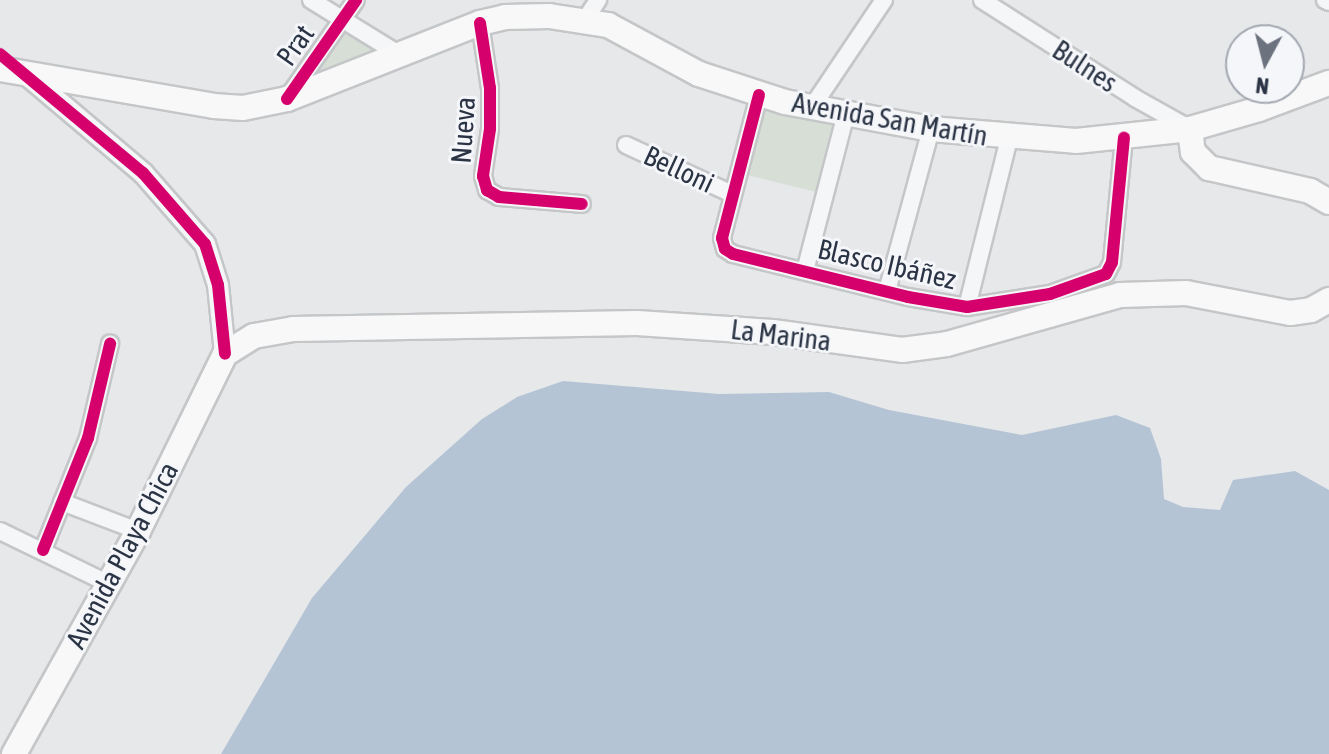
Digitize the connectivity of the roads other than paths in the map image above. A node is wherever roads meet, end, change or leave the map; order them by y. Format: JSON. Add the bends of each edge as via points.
{"nodes":[{"id":1,"x":311,"y":0,"type":"edge"},
{"id":2,"x":356,"y":0,"type":"edge"},
{"id":3,"x":884,"y":0,"type":"edge"},
{"id":4,"x":982,"y":0,"type":"edge"},
{"id":5,"x":592,"y":10,"type":"edge"},
{"id":6,"x":342,"y":20,"type":"junction"},
{"id":7,"x":480,"y":23,"type":"junction"},
{"id":8,"x":0,"y":54,"type":"edge"},
{"id":9,"x":400,"y":55,"type":"junction"},
{"id":10,"x":0,"y":69,"type":"edge"},
{"id":11,"x":27,"y":75,"type":"junction"},
{"id":12,"x":1329,"y":83,"type":"edge"},
{"id":13,"x":759,"y":95,"type":"junction"},
{"id":14,"x":287,"y":99,"type":"junction"},
{"id":15,"x":812,"y":107,"type":"junction"},
{"id":16,"x":846,"y":114,"type":"junction"},
{"id":17,"x":931,"y":129,"type":"junction"},
{"id":18,"x":1190,"y":129,"type":"junction"},
{"id":19,"x":1009,"y":138,"type":"junction"},
{"id":20,"x":1124,"y":138,"type":"junction"},
{"id":21,"x":626,"y":145,"type":"dead end"},
{"id":22,"x":732,"y":194,"type":"junction"},
{"id":23,"x":1329,"y":202,"type":"edge"},
{"id":24,"x":582,"y":204,"type":"dead end"},
{"id":25,"x":805,"y":271,"type":"junction"},
{"id":26,"x":887,"y":291,"type":"junction"},
{"id":27,"x":1329,"y":300,"type":"edge"},
{"id":28,"x":967,"y":307,"type":"junction"},
{"id":29,"x":110,"y":344,"type":"dead end"},
{"id":30,"x":225,"y":354,"type":"junction"},
{"id":31,"x":62,"y":502,"type":"junction"},
{"id":32,"x":0,"y":531,"type":"edge"},
{"id":33,"x":138,"y":531,"type":"junction"},
{"id":34,"x":43,"y":550,"type":"junction"},
{"id":35,"x":109,"y":584,"type":"junction"},
{"id":36,"x":14,"y":754,"type":"edge"}],
"edges":[{"from":1,"to":6,"type":"street"},
{"from":2,"to":6,"type":"street","name":"Prat"},
{"from":3,"to":15,"type":"street"},
{"from":4,"to":18,"type":"street","name":"Bulnes"},
{"from":5,"to":7,"type":"main road","name":"Avenida San Martín"},
{"from":5,"to":13,"type":"main road","name":"Avenida San Martín","via":[[699,74]]},
{"from":6,"to":9,"type":"street"},
{"from":6,"to":14,"type":"street","name":"Prat"},
{"from":7,"to":9,"type":"main road","name":"Avenida San Martín"},
{"from":7,"to":24,"type":"street","name":"Nueva","via":[[490,88],[483,176],[487,190],[499,197]]},
{"from":8,"to":11,"type":"street"},
{"from":9,"to":14,"type":"main road","name":"Avenida San Martín"},
{"from":10,"to":11,"type":"main road","name":"Avenida San Martín"},
{"from":11,"to":14,"type":"main road","name":"Avenida San Martín","via":[[214,106],[243,108]]},
{"from":11,"to":30,"type":"street","via":[[143,173],[205,244],[218,285]]},
{"from":12,"to":18,"type":"main road","name":"Avenida San Martín"},
{"from":13,"to":15,"type":"main road","name":"Avenida San Martín"},
{"from":13,"to":22,"type":"street","name":"Blasco Ibáñez"},
{"from":15,"to":16,"type":"main road","name":"Avenida San Martín"},
{"from":16,"to":17,"type":"main road","name":"Avenida San Martín"},
{"from":16,"to":25,"type":"street"},
{"from":17,"to":19,"type":"main road","name":"Avenida San Martín"},
{"from":17,"to":26,"type":"street"},
{"from":18,"to":20,"type":"main road","name":"Avenida San Martín"},
{"from":18,"to":23,"type":"main road","via":[[1193,152],[1209,168],[1310,191]]},
{"from":19,"to":20,"type":"main road","name":"Avenida San Martín"},
{"from":19,"to":28,"type":"street"},
{"from":20,"to":28,"type":"street","name":"Blasco Ibáñez","via":[[1112,262],[1106,274],[1050,294]]},
{"from":21,"to":22,"type":"street","name":"Belloni"},
{"from":22,"to":25,"type":"street","name":"Blasco Ibáñez","via":[[722,238],[725,249]]},
{"from":25,"to":26,"type":"street","name":"Blasco Ibáñez"},
{"from":26,"to":28,"type":"street","name":"Blasco Ibáñez"},
{"from":27,"to":30,"type":"main road","name":"La Marina","via":[[1290,313],[1186,293],[1120,295],[947,344],[902,350],[749,329],[637,323],[280,330],[254,336]]},
{"from":29,"to":31,"type":"street","via":[[88,438]]},
{"from":30,"to":33,"type":"main road","name":"Avenida Playa Chica"},
{"from":31,"to":33,"type":"street"},
{"from":31,"to":34,"type":"street"},
{"from":32,"to":34,"type":"street"},
{"from":33,"to":35,"type":"main road","name":"Avenida Playa Chica"},
{"from":34,"to":35,"type":"street"},
{"from":35,"to":36,"type":"main road","name":"Avenida Playa Chica"}]}
